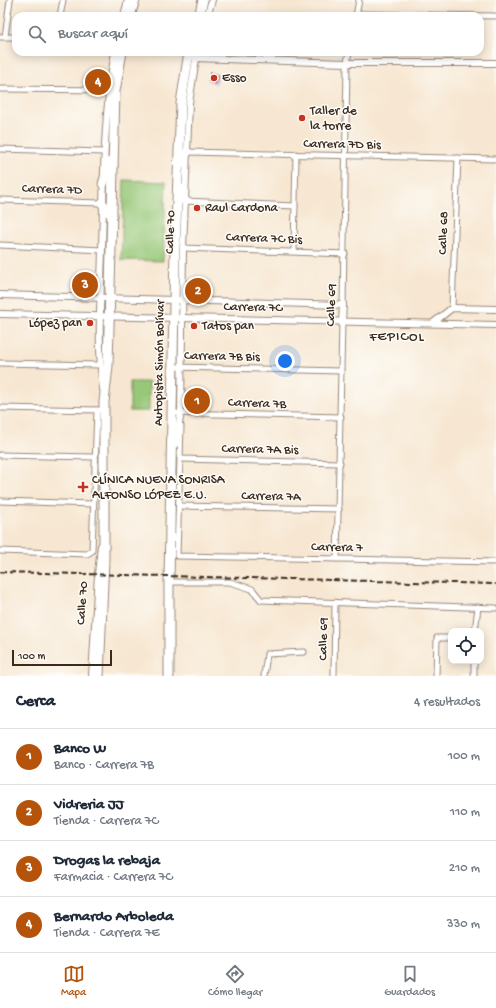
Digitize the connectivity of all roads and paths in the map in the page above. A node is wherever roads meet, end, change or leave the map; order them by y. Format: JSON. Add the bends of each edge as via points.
{"nodes":[{"id":1,"x":10,"y":0,"type":"edge"},
{"id":2,"x":63,"y":0,"type":"edge"},
{"id":3,"x":128,"y":0,"type":"edge"},
{"id":4,"x":135,"y":0,"type":"edge"},
{"id":5,"x":203,"y":0,"type":"edge"},
{"id":6,"x":212,"y":0,"type":"edge"},
{"id":7,"x":359,"y":0,"type":"edge"},
{"id":8,"x":61,"y":12,"type":"edge"},
{"id":9,"x":125,"y":12,"type":"edge"},
{"id":10,"x":131,"y":12,"type":"edge"},
{"id":11,"x":200,"y":12,"type":"edge"},
{"id":12,"x":208,"y":12,"type":"edge"},
{"id":13,"x":357,"y":12,"type":"edge"},
{"id":14,"x":484,"y":16,"type":"edge"},
{"id":15,"x":496,"y":16,"type":"edge"},
{"id":16,"x":2,"y":37,"type":"edge"},
{"id":17,"x":114,"y":56,"type":"edge"},
{"id":18,"x":121,"y":56,"type":"edge"},
{"id":19,"x":193,"y":56,"type":"edge"},
{"id":20,"x":194,"y":56,"type":"edge"},
{"id":21,"x":228,"y":56,"type":"edge"},
{"id":22,"x":348,"y":56,"type":"edge"},
{"id":23,"x":347,"y":63,"type":"junction"},
{"id":24,"x":496,"y":63,"type":"edge"},
{"id":25,"x":0,"y":89,"type":"edge"},
{"id":26,"x":108,"y":90,"type":"junction"},
{"id":27,"x":0,"y":149,"type":"edge"},
{"id":28,"x":187,"y":152,"type":"junction"},
{"id":29,"x":109,"y":153,"type":"junction"},
{"id":30,"x":296,"y":154,"type":"junction"},
{"id":31,"x":345,"y":156,"type":"junction"},
{"id":32,"x":458,"y":158,"type":"junction"},
{"id":33,"x":496,"y":159,"type":"edge"},
{"id":34,"x":179,"y":168,"type":"junction"},
{"id":35,"x":103,"y":184,"type":"joint"},
{"id":36,"x":178,"y":184,"type":"junction"},
{"id":37,"x":0,"y":200,"type":"edge"},
{"id":38,"x":185,"y":201,"type":"junction"},
{"id":39,"x":102,"y":203,"type":"junction"},
{"id":40,"x":295,"y":206,"type":"junction"},
{"id":41,"x":112,"y":216,"type":"junction"},
{"id":42,"x":0,"y":245,"type":"edge"},
{"id":43,"x":183,"y":248,"type":"junction"},
{"id":44,"x":102,"y":250,"type":"junction"},
{"id":45,"x":294,"y":251,"type":"junction"},
{"id":46,"x":345,"y":254,"type":"junction"},
{"id":47,"x":0,"y":295,"type":"edge"},
{"id":48,"x":105,"y":299,"type":"junction"},
{"id":49,"x":178,"y":302,"type":"junction"},
{"id":50,"x":343,"y":305,"type":"junction"},
{"id":51,"x":452,"y":308,"type":"junction"},
{"id":52,"x":496,"y":309,"type":"edge"},
{"id":53,"x":0,"y":314,"type":"edge"},
{"id":54,"x":104,"y":315,"type":"junction"},
{"id":55,"x":178,"y":318,"type":"junction"},
{"id":56,"x":342,"y":322,"type":"junction"},
{"id":57,"x":433,"y":324,"type":"junction"},
{"id":58,"x":496,"y":325,"type":"edge"},
{"id":59,"x":0,"y":363,"type":"edge"},
{"id":60,"x":100,"y":366,"type":"junction"},
{"id":61,"x":177,"y":367,"type":"junction"},
{"id":62,"x":341,"y":371,"type":"junction"},
{"id":63,"x":102,"y":407,"type":"junction"},
{"id":64,"x":0,"y":408,"type":"edge"},
{"id":65,"x":177,"y":413,"type":"junction"},
{"id":66,"x":341,"y":418,"type":"junction"},
{"id":67,"x":0,"y":455,"type":"edge"},
{"id":68,"x":94,"y":457,"type":"junction"},
{"id":69,"x":176,"y":459,"type":"junction"},
{"id":70,"x":340,"y":463,"type":"junction"},
{"id":71,"x":0,"y":501,"type":"edge"},
{"id":72,"x":93,"y":504,"type":"junction"},
{"id":73,"x":179,"y":506,"type":"junction"},
{"id":74,"x":339,"y":509,"type":"junction"},
{"id":75,"x":103,"y":533,"type":"junction"},
{"id":76,"x":0,"y":551,"type":"edge"},
{"id":77,"x":337,"y":559,"type":"junction"},
{"id":78,"x":496,"y":562,"type":"edge"},
{"id":79,"x":169,"y":582,"type":"junction"},
{"id":80,"x":335,"y":602,"type":"junction"},
{"id":81,"x":478,"y":607,"type":"junction"},
{"id":82,"x":496,"y":608,"type":"edge"},
{"id":83,"x":475,"y":628,"type":"edge"},
{"id":84,"x":448,"y":638,"type":"edge"},
{"id":85,"x":304,"y":652,"type":"dead end"},
{"id":86,"x":474,"y":664,"type":"edge"},
{"id":87,"x":92,"y":676,"type":"edge"},
{"id":88,"x":99,"y":676,"type":"edge"},
{"id":89,"x":169,"y":676,"type":"edge"},
{"id":90,"x":264,"y":676,"type":"edge"},
{"id":91,"x":334,"y":676,"type":"edge"},
{"id":92,"x":436,"y":676,"type":"edge"},
{"id":93,"x":474,"y":676,"type":"edge"}],
"edges":[{"from":1,"to":16,"type":"street"},
{"from":2,"to":8,"type":"street"},
{"from":3,"to":9,"type":"street"},
{"from":4,"to":10,"type":"highway"},
{"from":5,"to":11,"type":"highway"},
{"from":6,"to":12,"type":"street"},
{"from":7,"to":13,"type":"street"},
{"from":14,"to":15,"type":"street"},
{"from":17,"to":26,"type":"street"},
{"from":18,"to":29,"type":"highway"},
{"from":19,"to":34,"type":"highway","name":"Autopista Simón Bolívar","via":[[180,102]]},
{"from":20,"to":28,"type":"street","name":"Calle 70"},
{"from":21,"to":23,"type":"street"},
{"from":22,"to":23,"type":"street","name":"Calle 69"},
{"from":23,"to":24,"type":"street"},
{"from":23,"to":31,"type":"street","name":"Calle 69"},
{"from":25,"to":26,"type":"street"},
{"from":26,"to":29,"type":"street"},
{"from":27,"to":29,"type":"street"},
{"from":28,"to":30,"type":"street","name":"Carrera 7D Bis"},
{"from":28,"to":34,"type":"highway"},
{"from":28,"to":38,"type":"street","name":"Calle 70"},
{"from":29,"to":35,"type":"highway"},
{"from":29,"to":41,"type":"highway"},
{"from":30,"to":31,"type":"street","name":"Carrera 7D Bis"},
{"from":30,"to":40,"type":"street"},
{"from":31,"to":32,"type":"street","name":"Carrera 7D Bis"},
{"from":31,"to":46,"type":"street","name":"Calle 69"},
{"from":32,"to":33,"type":"street","name":"Carrera 7D Bis"},
{"from":32,"to":51,"type":"street","name":"Calle 68"},
{"from":34,"to":36,"type":"highway","name":"Autopista Simón Bolívar"},
{"from":35,"to":39,"type":"street"},
{"from":36,"to":38,"type":"highway"},
{"from":36,"to":49,"type":"highway","name":"Autopista Simón Bolívar"},
{"from":37,"to":39,"type":"street","name":"Carrera 7D"},
{"from":38,"to":40,"type":"street"},
{"from":38,"to":43,"type":"street","name":"Calle 70"},
{"from":39,"to":41,"type":"highway"},
{"from":39,"to":44,"type":"street"},
{"from":40,"to":45,"type":"street"},
{"from":41,"to":48,"type":"highway"},
{"from":42,"to":44,"type":"street"},
{"from":43,"to":45,"type":"street","name":"Carrera 7C Bis"},
{"from":43,"to":49,"type":"street","name":"Calle 70"},
{"from":44,"to":48,"type":"street"},
{"from":45,"to":46,"type":"street","name":"Carrera 7C Bis"},
{"from":46,"to":50,"type":"street","name":"Calle 69"},
{"from":47,"to":48,"type":"street","name":"Carrera 7C"},
{"from":48,"to":49,"type":"street","name":"Carrera 7C"},
{"from":48,"to":54,"type":"highway"},
{"from":49,"to":50,"type":"street","name":"Carrera 7C"},
{"from":49,"to":55,"type":"highway","name":"Autopista Simón Bolívar"},
{"from":50,"to":56,"type":"street","name":"Calle 69"},
{"from":51,"to":52,"type":"street"},
{"from":51,"to":57,"type":"street"},
{"from":53,"to":54,"type":"street","name":"Carrera 7C"},
{"from":54,"to":55,"type":"street","name":"Carrera 7C"},
{"from":54,"to":60,"type":"street"},
{"from":54,"to":63,"type":"highway","via":[[108,366]]},
{"from":55,"to":56,"type":"street","name":"Carrera 7C"},
{"from":55,"to":61,"type":"highway","name":"Autopista Simón Bolívar"},
{"from":56,"to":57,"type":"street","name":"Carrera 7C"},
{"from":56,"to":62,"type":"street","name":"Calle 69"},
{"from":57,"to":58,"type":"street","name":"Carrera 7C"},
{"from":59,"to":60,"type":"street"},
{"from":60,"to":63,"type":"street"},
{"from":61,"to":62,"type":"street","name":"Carrera 7B Bis"},
{"from":61,"to":65,"type":"highway","name":"Autopista Simón Bolívar"},
{"from":62,"to":66,"type":"street","name":"Calle 69"},
{"from":63,"to":64,"type":"street"},
{"from":63,"to":68,"type":"street"},
{"from":63,"to":75,"type":"highway"},
{"from":65,"to":66,"type":"street","name":"Carrera 7B"},
{"from":65,"to":69,"type":"highway","name":"Autopista Simón Bolívar"},
{"from":66,"to":70,"type":"street","name":"Calle 69"},
{"from":67,"to":68,"type":"street"},
{"from":68,"to":72,"type":"street"},
{"from":69,"to":70,"type":"street","name":"Carrera 7A Bis"},
{"from":69,"to":73,"type":"street"},
{"from":69,"to":79,"type":"highway","name":"Autopista Simón Bolívar"},
{"from":70,"to":74,"type":"street","name":"Calle 69"},
{"from":71,"to":72,"type":"street"},
{"from":72,"to":76,"type":"street","via":[[93,548],[87,554]]},
{"from":73,"to":74,"type":"street","name":"Carrera 7A"},
{"from":73,"to":77,"type":"street","name":"Carrera 7","via":[[177,556]]},
{"from":74,"to":77,"type":"street","name":"Calle 69"},
{"from":75,"to":87,"type":"street","name":"Calle 70"},
{"from":75,"to":88,"type":"highway","via":[[104,575]]},
{"from":77,"to":78,"type":"street","name":"Carrera 7"},
{"from":79,"to":80,"type":"street","via":[[230,582],[252,589],[261,600]]},
{"from":79,"to":89,"type":"highway","name":"Autopista Simón Bolívar"},
{"from":80,"to":81,"type":"street"},
{"from":80,"to":91,"type":"street","name":"Calle 69"},
{"from":81,"to":82,"type":"street"},
{"from":81,"to":83,"type":"street"},
{"from":84,"to":92,"type":"street","via":[[437,638]]},
{"from":85,"to":90,"type":"street","via":[[266,654]]},
{"from":86,"to":93,"type":"street"}]}
